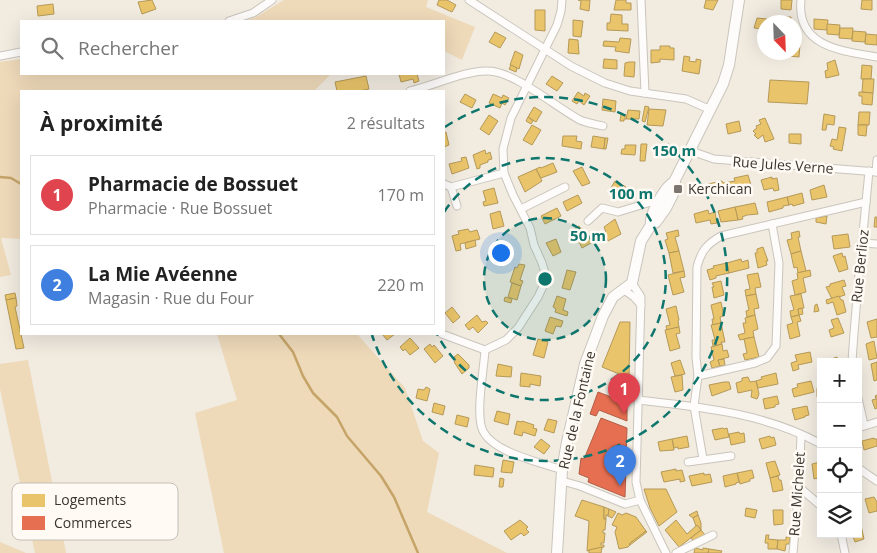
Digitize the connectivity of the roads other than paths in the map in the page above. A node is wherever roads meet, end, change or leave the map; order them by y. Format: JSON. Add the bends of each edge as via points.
{"nodes":[{"id":1,"x":272,"y":0,"type":"edge"},
{"id":2,"x":469,"y":0,"type":"edge"},
{"id":3,"x":562,"y":0,"type":"edge"},
{"id":4,"x":641,"y":0,"type":"edge"},
{"id":5,"x":739,"y":0,"type":"edge"},
{"id":6,"x":801,"y":0,"type":"edge"},
{"id":7,"x":232,"y":20,"type":"edge"},
{"id":8,"x":544,"y":50,"type":"junction"},
{"id":9,"x":20,"y":52,"type":"edge"},
{"id":10,"x":0,"y":56,"type":"edge"},
{"id":11,"x":877,"y":57,"type":"edge"},
{"id":12,"x":527,"y":86,"type":"junction"},
{"id":13,"x":413,"y":90,"type":"edge"},
{"id":14,"x":645,"y":93,"type":"junction"},
{"id":15,"x":711,"y":110,"type":"junction"},
{"id":16,"x":603,"y":126,"type":"dead end"},
{"id":17,"x":691,"y":151,"type":"junction"},
{"id":18,"x":877,"y":160,"type":"edge"},
{"id":19,"x":874,"y":172,"type":"edge"},
{"id":20,"x":504,"y":173,"type":"junction"},
{"id":21,"x":448,"y":185,"type":"edge"},
{"id":22,"x":565,"y":187,"type":"dead end"},
{"id":23,"x":866,"y":202,"type":"junction"},
{"id":24,"x":457,"y":206,"type":"dead end"},
{"id":25,"x":662,"y":206,"type":"junction"},
{"id":26,"x":521,"y":209,"type":"junction"},
{"id":27,"x":588,"y":221,"type":"dead end"},
{"id":28,"x":772,"y":224,"type":"junction"},
{"id":29,"x":863,"y":243,"type":"junction"},
{"id":30,"x":877,"y":244,"type":"edge"},
{"id":31,"x":628,"y":286,"type":"junction"},
{"id":32,"x":445,"y":335,"type":"edge"},
{"id":33,"x":486,"y":350,"type":"junction"},
{"id":34,"x":852,"y":358,"type":"edge"},
{"id":35,"x":698,"y":376,"type":"junction"},
{"id":36,"x":638,"y":400,"type":"junction"},
{"id":37,"x":694,"y":406,"type":"junction"},
{"id":38,"x":877,"y":422,"type":"edge"},
{"id":39,"x":862,"y":426,"type":"edge"},
{"id":40,"x":801,"y":435,"type":"junction"},
{"id":41,"x":817,"y":441,"type":"edge"},
{"id":42,"x":731,"y":456,"type":"dead end"},
{"id":43,"x":703,"y":459,"type":"junction"},
{"id":44,"x":688,"y":462,"type":"dead end"},
{"id":45,"x":562,"y":470,"type":"junction"},
{"id":46,"x":862,"y":471,"type":"edge"},
{"id":47,"x":562,"y":481,"type":"junction"},
{"id":48,"x":877,"y":482,"type":"edge"},
{"id":49,"x":799,"y":487,"type":"junction"},
{"id":50,"x":640,"y":500,"type":"junction"},
{"id":51,"x":817,"y":503,"type":"edge"},
{"id":52,"x":713,"y":535,"type":"dead end"},
{"id":53,"x":842,"y":538,"type":"edge"},
{"id":54,"x":557,"y":553,"type":"edge"},
{"id":55,"x":666,"y":553,"type":"edge"},
{"id":56,"x":676,"y":553,"type":"edge"},
{"id":57,"x":793,"y":553,"type":"edge"},
{"id":58,"x":845,"y":553,"type":"edge"}],
"edges":[{"from":1,"to":7,"type":"street","via":[[253,13]]},
{"from":2,"to":8,"type":"street"},
{"from":3,"to":8,"type":"street","via":[[557,25]]},
{"from":4,"to":14,"type":"street"},
{"from":5,"to":15,"type":"main road","via":[[729,65]]},
{"from":6,"to":11,"type":"street","via":[[803,24],[811,37],[828,46]]},
{"from":8,"to":12,"type":"street"},
{"from":8,"to":14,"type":"street","via":[[605,83]]},
{"from":9,"to":10,"type":"street"},
{"from":12,"to":13,"type":"street","via":[[489,70]]},
{"from":12,"to":16,"type":"street","via":[[582,121]]},
{"from":12,"to":20,"type":"street","via":[[511,118],[503,149]]},
{"from":14,"to":15,"type":"street","via":[[686,99]]},
{"from":15,"to":17,"type":"main road"},
{"from":17,"to":19,"type":"street","name":"Rue Jules Verne","via":[[714,160]]},
{"from":17,"to":25,"type":"main road","via":[[674,182],[676,188]]},
{"from":18,"to":19,"type":"street","name":"Rue Berlioz"},
{"from":19,"to":23,"type":"street","name":"Rue Berlioz"},
{"from":20,"to":21,"type":"street"},
{"from":20,"to":26,"type":"street"},
{"from":21,"to":24,"type":"street"},
{"from":22,"to":26,"type":"street"},
{"from":23,"to":28,"type":"street"},
{"from":23,"to":29,"type":"street","name":"Rue Berlioz"},
{"from":25,"to":27,"type":"street","via":[[652,202],[618,212],[602,208]]},
{"from":25,"to":31,"type":"main road","via":[[656,222],[651,224],[641,241]]},
{"from":26,"to":33,"type":"street","via":[[542,263],[545,282],[518,328],[506,340]]},
{"from":28,"to":35,"type":"street","via":[[721,236],[708,244],[700,255],[697,267]]},
{"from":28,"to":35,"type":"street","via":[[779,264],[776,346],[768,358]]},
{"from":29,"to":30,"type":"street"},
{"from":29,"to":34,"type":"street","name":"Rue Berlioz"},
{"from":31,"to":36,"type":"street","via":[[640,305]]},
{"from":31,"to":45,"type":"main road","name":"Rue de la Fontaine","via":[[613,297],[585,364]]},
{"from":32,"to":33,"type":"street"},
{"from":33,"to":45,"type":"street","via":[[480,423],[483,431],[508,452]]},
{"from":35,"to":37,"type":"street"},
{"from":36,"to":37,"type":"street"},
{"from":36,"to":50,"type":"street","via":[[636,482]]},
{"from":37,"to":40,"type":"street","via":[[724,410]]},
{"from":37,"to":43,"type":"street"},
{"from":38,"to":39,"type":"street"},
{"from":40,"to":41,"type":"street"},
{"from":40,"to":49,"type":"street","name":"Rue Michelet"},
{"from":42,"to":43,"type":"street"},
{"from":43,"to":44,"type":"street"},
{"from":45,"to":47,"type":"main road","name":"Rue de la Fontaine"},
{"from":46,"to":48,"type":"street"},
{"from":47,"to":50,"type":"street","via":[[625,504]]},
{"from":47,"to":54,"type":"main road","name":"Rue de la Fontaine"},
{"from":49,"to":51,"type":"street"},
{"from":49,"to":57,"type":"street","name":"Rue Michelet"},
{"from":50,"to":55,"type":"street"},
{"from":52,"to":56,"type":"street"},
{"from":53,"to":58,"type":"street"}]}
